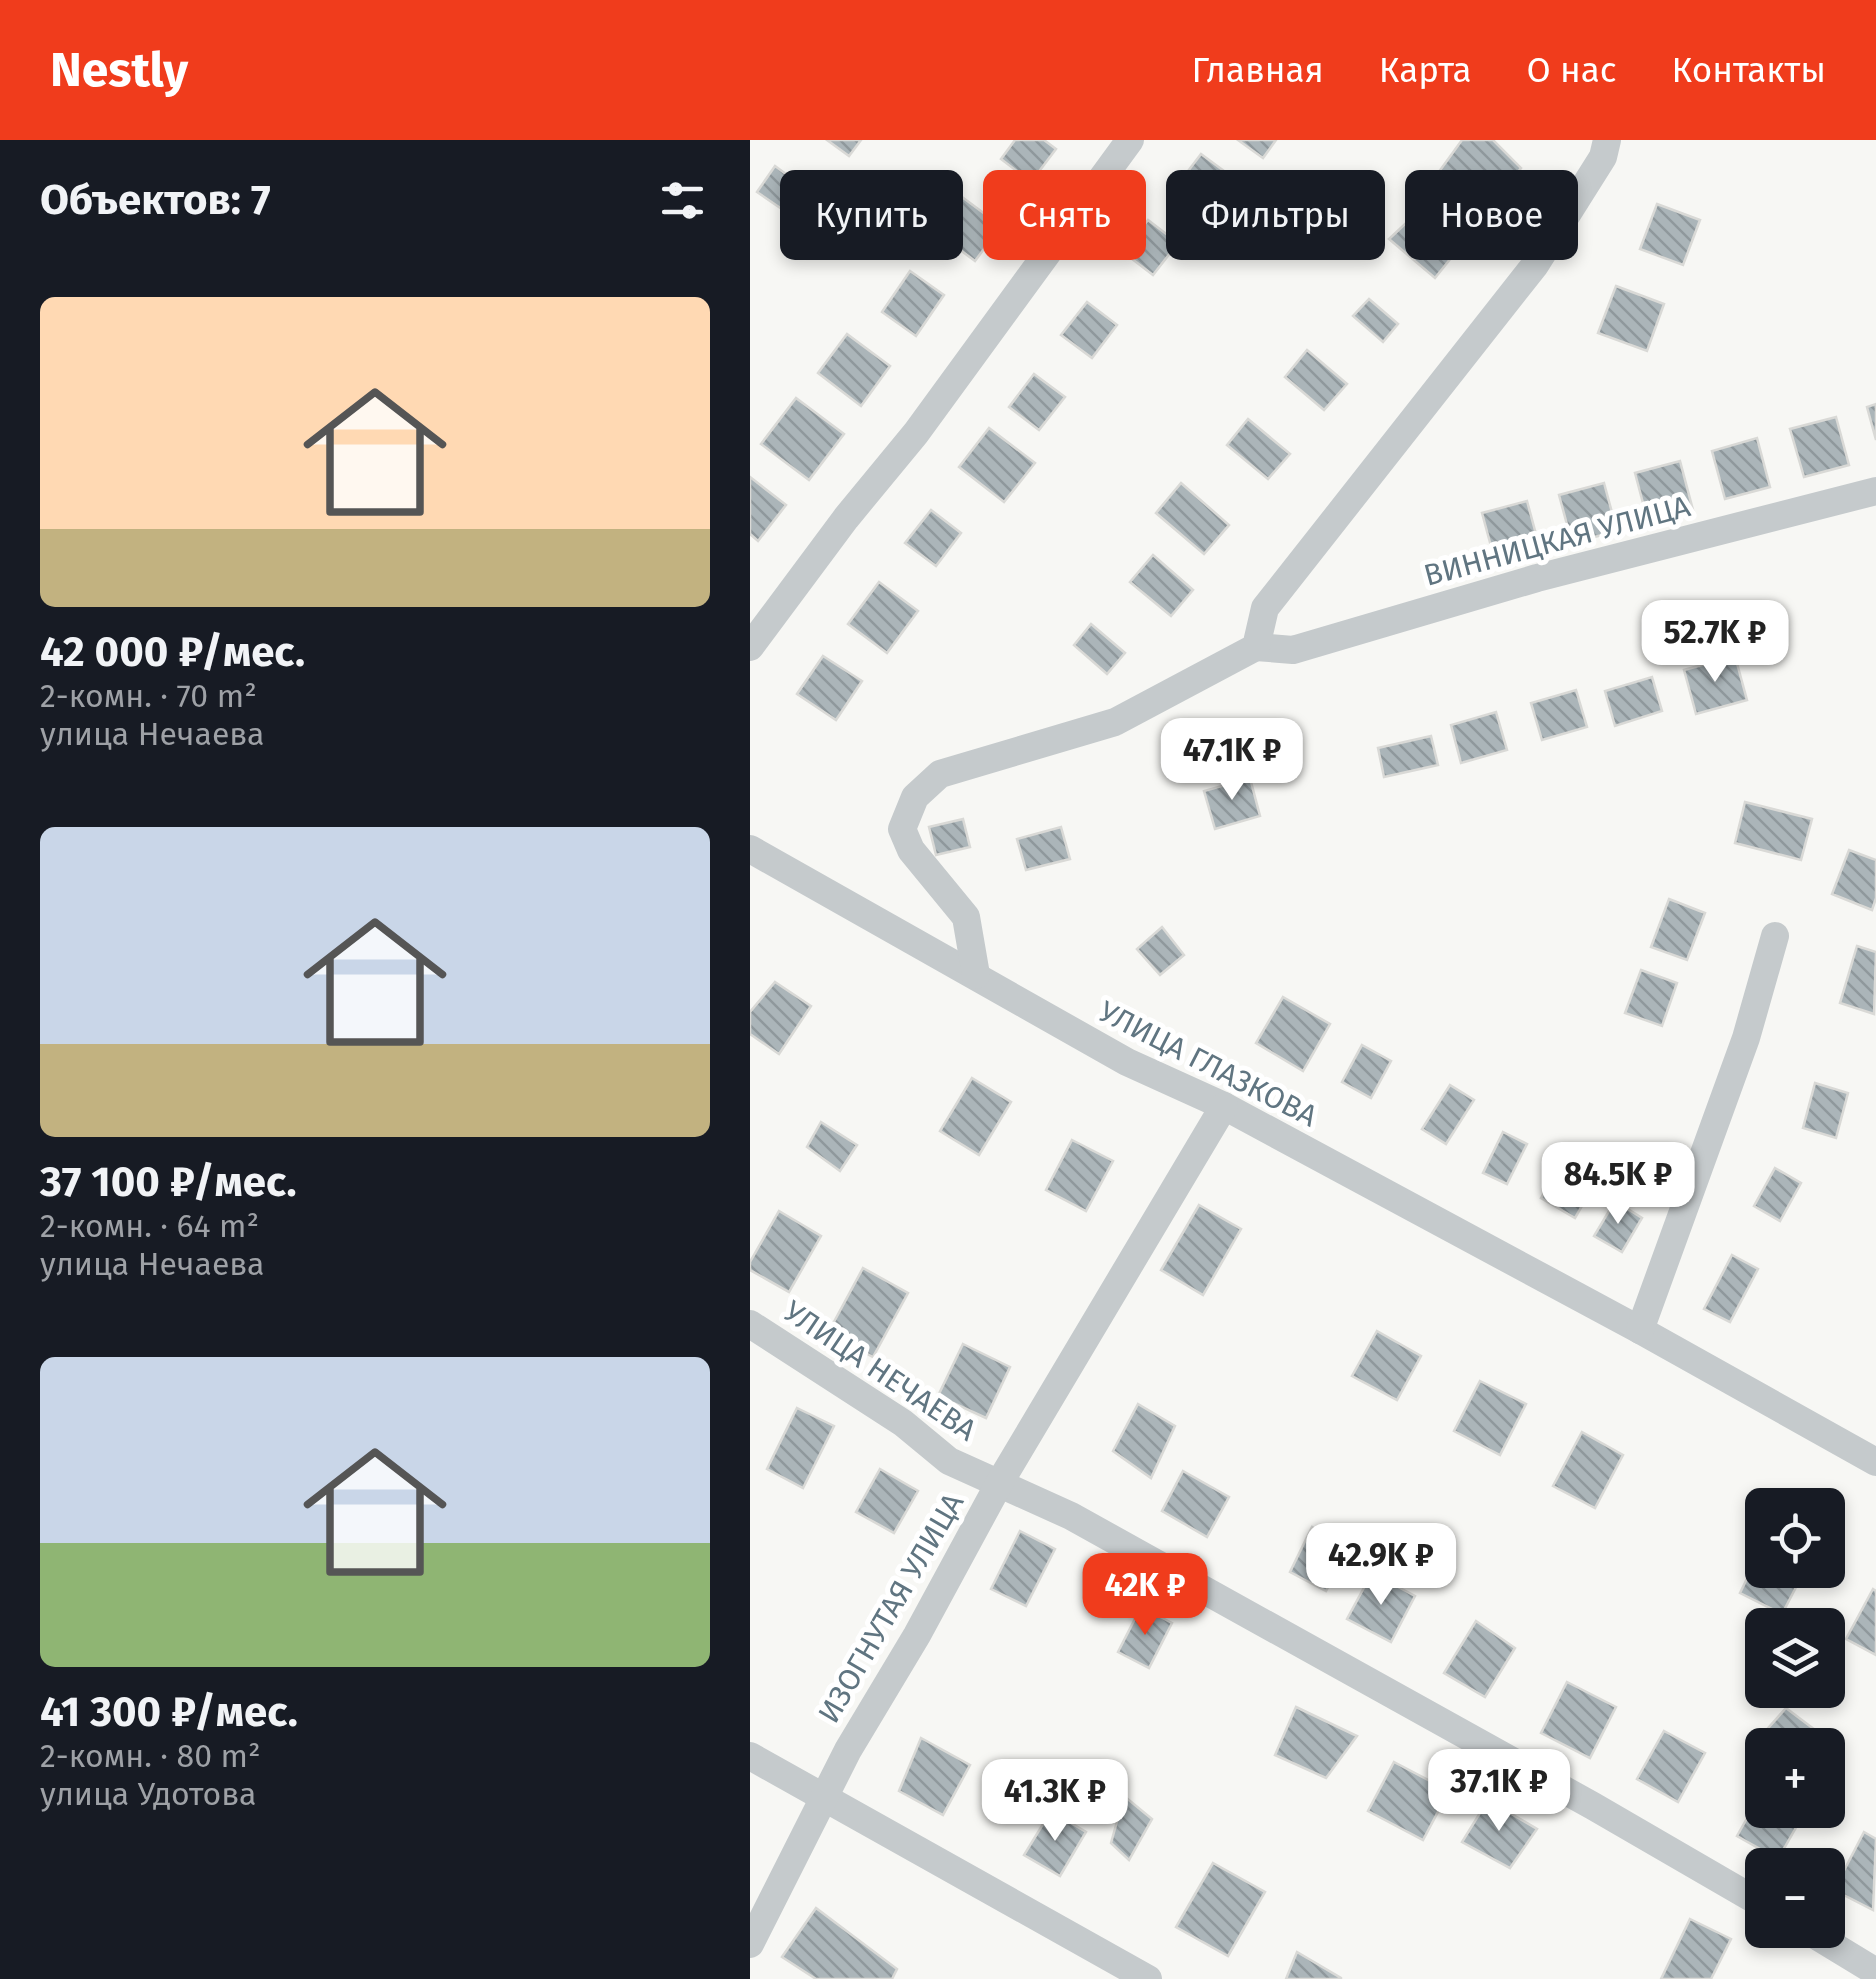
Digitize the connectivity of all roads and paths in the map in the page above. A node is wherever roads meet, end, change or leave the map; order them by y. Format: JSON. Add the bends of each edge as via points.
{"nodes":[{"id":1,"x":1130,"y":140,"type":"edge"},
{"id":2,"x":1607,"y":140,"type":"edge"},
{"id":3,"x":1876,"y":492,"type":"edge"},
{"id":4,"x":1256,"y":646,"type":"junction"},
{"id":5,"x":750,"y":647,"type":"edge"},
{"id":6,"x":750,"y":850,"type":"edge"},
{"id":7,"x":1775,"y":936,"type":"dead end"},
{"id":8,"x":976,"y":975,"type":"junction"},
{"id":9,"x":1224,"y":1106,"type":"junction"},
{"id":10,"x":750,"y":1324,"type":"edge"},
{"id":11,"x":1640,"y":1330,"type":"junction"},
{"id":12,"x":1876,"y":1462,"type":"edge"},
{"id":13,"x":1000,"y":1482,"type":"junction"},
{"id":14,"x":750,"y":1756,"type":"edge"},
{"id":15,"x":824,"y":1796,"type":"junction"},
{"id":16,"x":1745,"y":1894,"type":"edge"},
{"id":17,"x":750,"y":1944,"type":"edge"},
{"id":18,"x":1837,"y":1948,"type":"edge"},
{"id":19,"x":1876,"y":1972,"type":"edge"},
{"id":20,"x":1148,"y":1979,"type":"edge"}],
"edges":[{"from":1,"to":5,"type":"street"},
{"from":2,"to":4,"type":"street","via":[[1535,265],[1265,608]]},
{"from":3,"to":4,"type":"street","name":"ВИННИЦКАЯ УЛИЦА","via":[[1537,578],[1294,650]]},
{"from":4,"to":8,"type":"street","via":[[1115,722],[940,774],[915,797],[902,828],[910,850],[966,917]]},
{"from":6,"to":8,"type":"street","name":"УЛИЦА ГЛАЗКОВА"},
{"from":7,"to":11,"type":"street","via":[[1746,1038]]},
{"from":8,"to":9,"type":"street","name":"УЛИЦА ГЛАЗКОВА","via":[[1127,1062]]},
{"from":9,"to":11,"type":"street","name":"УЛИЦА ГЛАЗКОВА"},
{"from":9,"to":13,"type":"street","name":"ИЗОГНУТАЯ УЛИЦА"},
{"from":10,"to":13,"type":"street","name":"УЛИЦА НЕЧАЕВА","via":[[950,1461]]},
{"from":11,"to":12,"type":"street","name":"УЛИЦА ГЛАЗКОВА"},
{"from":13,"to":15,"type":"street","name":"ИЗОГНУТАЯ УЛИЦА"},
{"from":13,"to":16,"type":"street","name":"УЛИЦА НЕЧАЕВА"},
{"from":14,"to":15,"type":"street"},
{"from":15,"to":17,"type":"street","name":"ИЗОГНУТАЯ УЛИЦА"},
{"from":15,"to":20,"type":"street"},
{"from":18,"to":19,"type":"street"}]}
